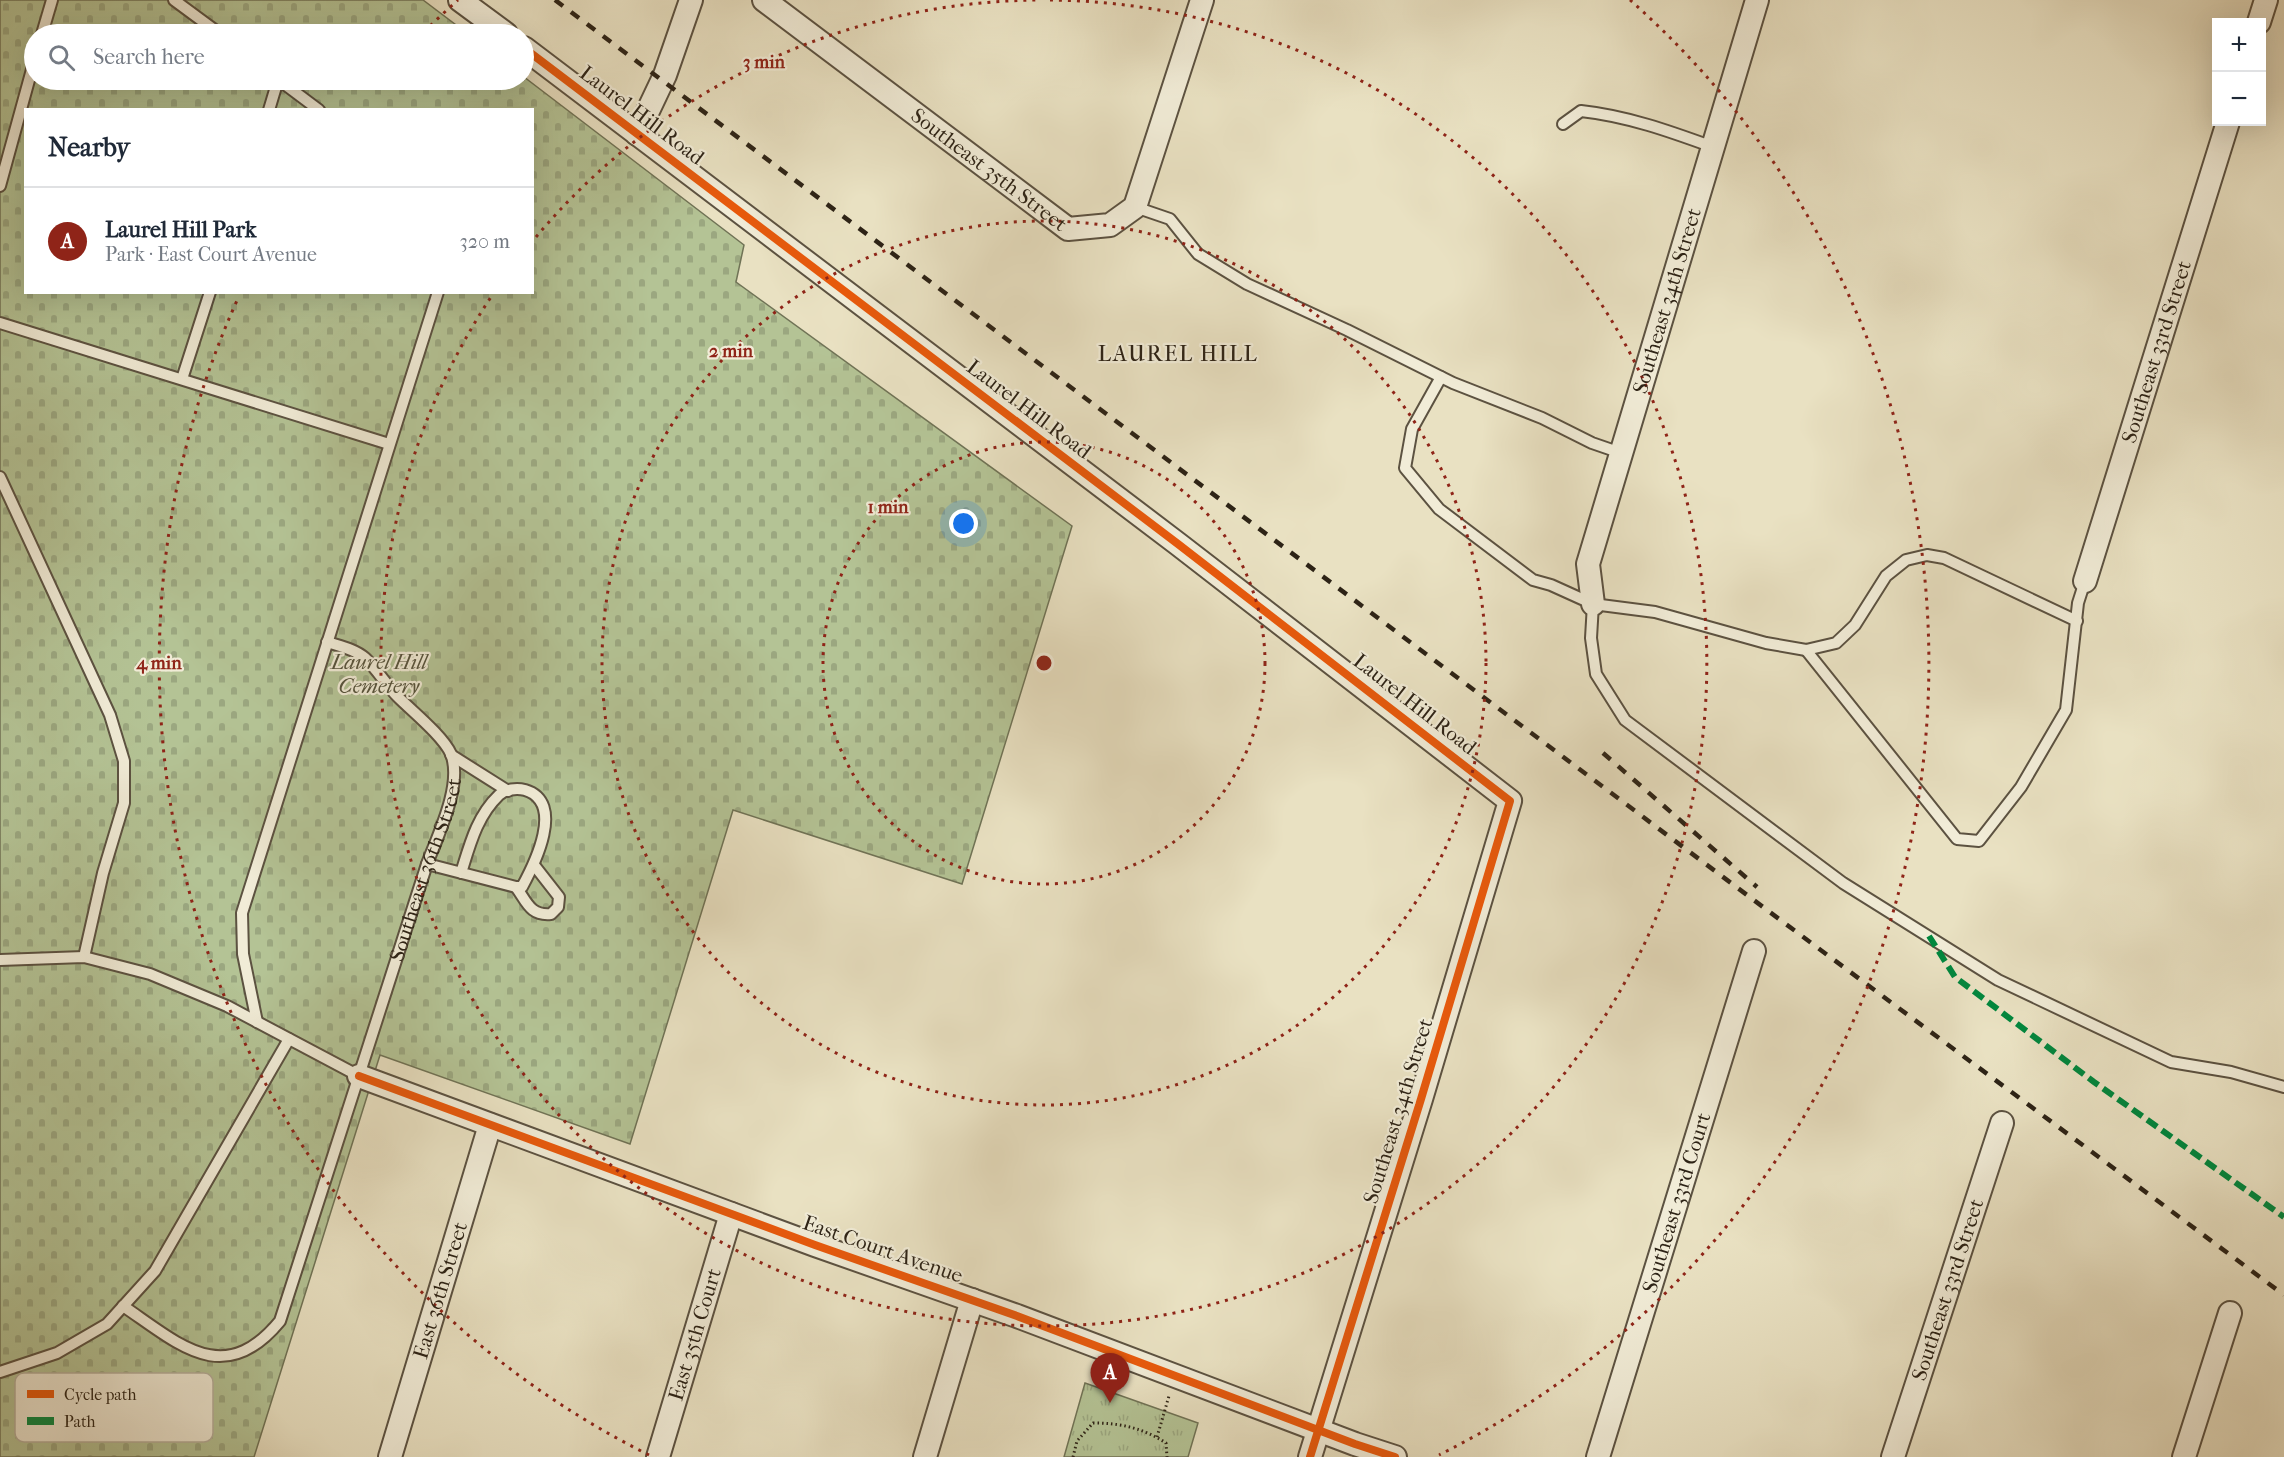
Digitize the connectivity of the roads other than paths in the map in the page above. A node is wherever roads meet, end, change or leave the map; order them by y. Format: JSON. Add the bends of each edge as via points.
{"nodes":[{"id":1,"x":52,"y":0,"type":"edge"},
{"id":2,"x":174,"y":0,"type":"edge"},
{"id":3,"x":460,"y":0,"type":"edge"},
{"id":4,"x":690,"y":0,"type":"edge"},
{"id":5,"x":764,"y":0,"type":"edge"},
{"id":6,"x":1202,"y":0,"type":"edge"},
{"id":7,"x":1757,"y":0,"type":"edge"},
{"id":8,"x":2266,"y":0,"type":"edge"},
{"id":9,"x":2260,"y":18,"type":"edge"},
{"id":10,"x":45,"y":24,"type":"edge"},
{"id":11,"x":206,"y":24,"type":"edge"},
{"id":12,"x":492,"y":24,"type":"edge"},
{"id":13,"x":534,"y":56,"type":"edge"},
{"id":14,"x":26,"y":90,"type":"edge"},
{"id":15,"x":275,"y":90,"type":"edge"},
{"id":16,"x":292,"y":90,"type":"edge"},
{"id":17,"x":269,"y":108,"type":"edge"},
{"id":18,"x":316,"y":108,"type":"edge"},
{"id":19,"x":1563,"y":124,"type":"dead end"},
{"id":20,"x":2227,"y":126,"type":"edge"},
{"id":21,"x":637,"y":134,"type":"junction"},
{"id":22,"x":1713,"y":147,"type":"junction"},
{"id":23,"x":0,"y":186,"type":"edge"},
{"id":24,"x":1135,"y":207,"type":"junction"},
{"id":25,"x":209,"y":294,"type":"edge"},
{"id":26,"x":437,"y":294,"type":"edge"},
{"id":27,"x":0,"y":323,"type":"edge"},
{"id":28,"x":1441,"y":377,"type":"junction"},
{"id":29,"x":182,"y":379,"type":"junction"},
{"id":30,"x":389,"y":444,"type":"junction"},
{"id":31,"x":1621,"y":453,"type":"junction"},
{"id":32,"x":0,"y":477,"type":"edge"},
{"id":33,"x":2085,"y":581,"type":"joint"},
{"id":34,"x":1593,"y":604,"type":"junction"},
{"id":35,"x":2077,"y":621,"type":"junction"},
{"id":36,"x":327,"y":642,"type":"junction"},
{"id":37,"x":1806,"y":650,"type":"junction"},
{"id":38,"x":452,"y":755,"type":"junction"},
{"id":39,"x":508,"y":791,"type":"junction"},
{"id":40,"x":1510,"y":801,"type":"joint"},
{"id":41,"x":427,"y":864,"type":"junction"},
{"id":42,"x":534,"y":865,"type":"junction"},
{"id":43,"x":461,"y":873,"type":"junction"},
{"id":44,"x":516,"y":887,"type":"junction"},
{"id":45,"x":1754,"y":951,"type":"dead end"},
{"id":46,"x":84,"y":957,"type":"junction"},
{"id":47,"x":0,"y":960,"type":"edge"},
{"id":48,"x":257,"y":1022,"type":"junction"},
{"id":49,"x":290,"y":1039,"type":"junction"},
{"id":50,"x":359,"y":1076,"type":"junction"},
{"id":51,"x":2284,"y":1087,"type":"edge"},
{"id":52,"x":2002,"y":1123,"type":"dead end"},
{"id":53,"x":490,"y":1125,"type":"junction"},
{"id":54,"x":731,"y":1214,"type":"junction"},
{"id":55,"x":972,"y":1300,"type":"junction"},
{"id":56,"x":123,"y":1306,"type":"junction"},
{"id":57,"x":2230,"y":1313,"type":"dead end"},
{"id":58,"x":0,"y":1372,"type":"edge"},
{"id":59,"x":1318,"y":1430,"type":"junction"},
{"id":60,"x":390,"y":1457,"type":"edge"},
{"id":61,"x":658,"y":1457,"type":"edge"},
{"id":62,"x":925,"y":1457,"type":"edge"},
{"id":63,"x":1310,"y":1457,"type":"edge"},
{"id":64,"x":1395,"y":1457,"type":"edge"},
{"id":65,"x":1598,"y":1457,"type":"edge"},
{"id":66,"x":1893,"y":1457,"type":"edge"},
{"id":67,"x":2184,"y":1457,"type":"edge"}],
"edges":[{"from":1,"to":10,"type":"lane"},
{"from":2,"to":11,"type":"lane"},
{"from":3,"to":12,"type":"street"},
{"from":4,"to":21,"type":"street","via":[[665,75]]},
{"from":5,"to":24,"type":"street","name":"Southeast 35th Street","via":[[1068,229],[1110,225]]},
{"from":6,"to":24,"type":"street"},
{"from":7,"to":22,"type":"street","name":"Southeast 34th Street"},
{"from":8,"to":9,"type":"street"},
{"from":13,"to":21,"type":"street","name":"Laurel Hill Road"},
{"from":14,"to":23,"type":"lane"},
{"from":15,"to":17,"type":"lane"},
{"from":16,"to":18,"type":"lane"},
{"from":19,"to":22,"type":"lane","via":[[1581,111],[1611,114]]},
{"from":20,"to":33,"type":"street","name":"Southeast 33rd Street"},
{"from":21,"to":40,"type":"street","name":"Laurel Hill Road"},
{"from":22,"to":31,"type":"street","name":"Southeast 34th Street"},
{"from":24,"to":28,"type":"lane","via":[[1170,219],[1198,254],[1247,284]]},
{"from":25,"to":29,"type":"lane"},
{"from":26,"to":30,"type":"lane"},
{"from":27,"to":29,"type":"lane"},
{"from":28,"to":31,"type":"lane"},
{"from":28,"to":34,"type":"lane","via":[[1412,429],[1405,468],[1439,509],[1533,580]]},
{"from":29,"to":30,"type":"lane"},
{"from":30,"to":36,"type":"lane"},
{"from":31,"to":34,"type":"street","name":"Southeast 34th Street","via":[[1588,564]]},
{"from":32,"to":46,"type":"lane","via":[[110,715],[124,761],[124,803]]},
{"from":33,"to":35,"type":"lane"},
{"from":34,"to":37,"type":"lane","via":[[1655,612]]},
{"from":34,"to":51,"type":"lane","via":[[1591,638],[1596,674],[1625,720],[1843,883],[1998,980],[2171,1062],[2231,1072]]},
{"from":35,"to":37,"type":"lane","via":[[1944,558],[1927,555],[1906,560],[1886,576],[1855,625],[1836,643]]},
{"from":35,"to":37,"type":"lane","via":[[2066,710],[2020,788],[1979,841],[1957,839]]},
{"from":36,"to":38,"type":"lane","name":"Southeast 36th Street","via":[[365,658]]},
{"from":36,"to":48,"type":"lane","via":[[242,913],[243,954]]},
{"from":38,"to":39,"type":"lane"},
{"from":38,"to":41,"type":"lane","name":"Southeast 36th Street","via":[[452,791]]},
{"from":39,"to":42,"type":"lane","via":[[526,790],[537,797],[544,810],[544,834]]},
{"from":39,"to":43,"type":"lane","via":[[501,793],[482,816]]},
{"from":40,"to":59,"type":"street","name":"Southeast 34th Street"},
{"from":41,"to":43,"type":"lane"},
{"from":41,"to":50,"type":"lane","name":"Southeast 36th Street"},
{"from":42,"to":44,"type":"lane","via":[[522,887]]},
{"from":42,"to":44,"type":"lane","via":[[559,897],[558,907],[551,914],[540,915]]},
{"from":43,"to":44,"type":"lane"},
{"from":45,"to":65,"type":"street","name":"Southeast 33rd Court"},
{"from":46,"to":47,"type":"lane"},
{"from":46,"to":48,"type":"lane","via":[[150,974]]},
{"from":48,"to":49,"type":"lane"},
{"from":49,"to":50,"type":"lane"},
{"from":49,"to":56,"type":"lane","via":[[155,1271]]},
{"from":50,"to":53,"type":"street","name":"East Court Avenue"},
{"from":50,"to":56,"type":"lane","name":"Southeast 36th Street","via":[[280,1321],[266,1338],[232,1355],[188,1350]]},
{"from":52,"to":66,"type":"street","name":"Southeast 33rd Street"},
{"from":53,"to":54,"type":"street","name":"East Court Avenue"},
{"from":53,"to":60,"type":"street","name":"East 36th Street"},
{"from":54,"to":55,"type":"street","name":"East Court Avenue"},
{"from":54,"to":61,"type":"street","name":"East 35th Court"},
{"from":55,"to":59,"type":"street","name":"East Court Avenue"},
{"from":55,"to":62,"type":"street"},
{"from":56,"to":58,"type":"lane","via":[[107,1324],[57,1353]]},
{"from":57,"to":67,"type":"street"},
{"from":59,"to":63,"type":"street","name":"Southeast 34th Street"},
{"from":59,"to":64,"type":"street","name":"East Court Avenue"}]}
